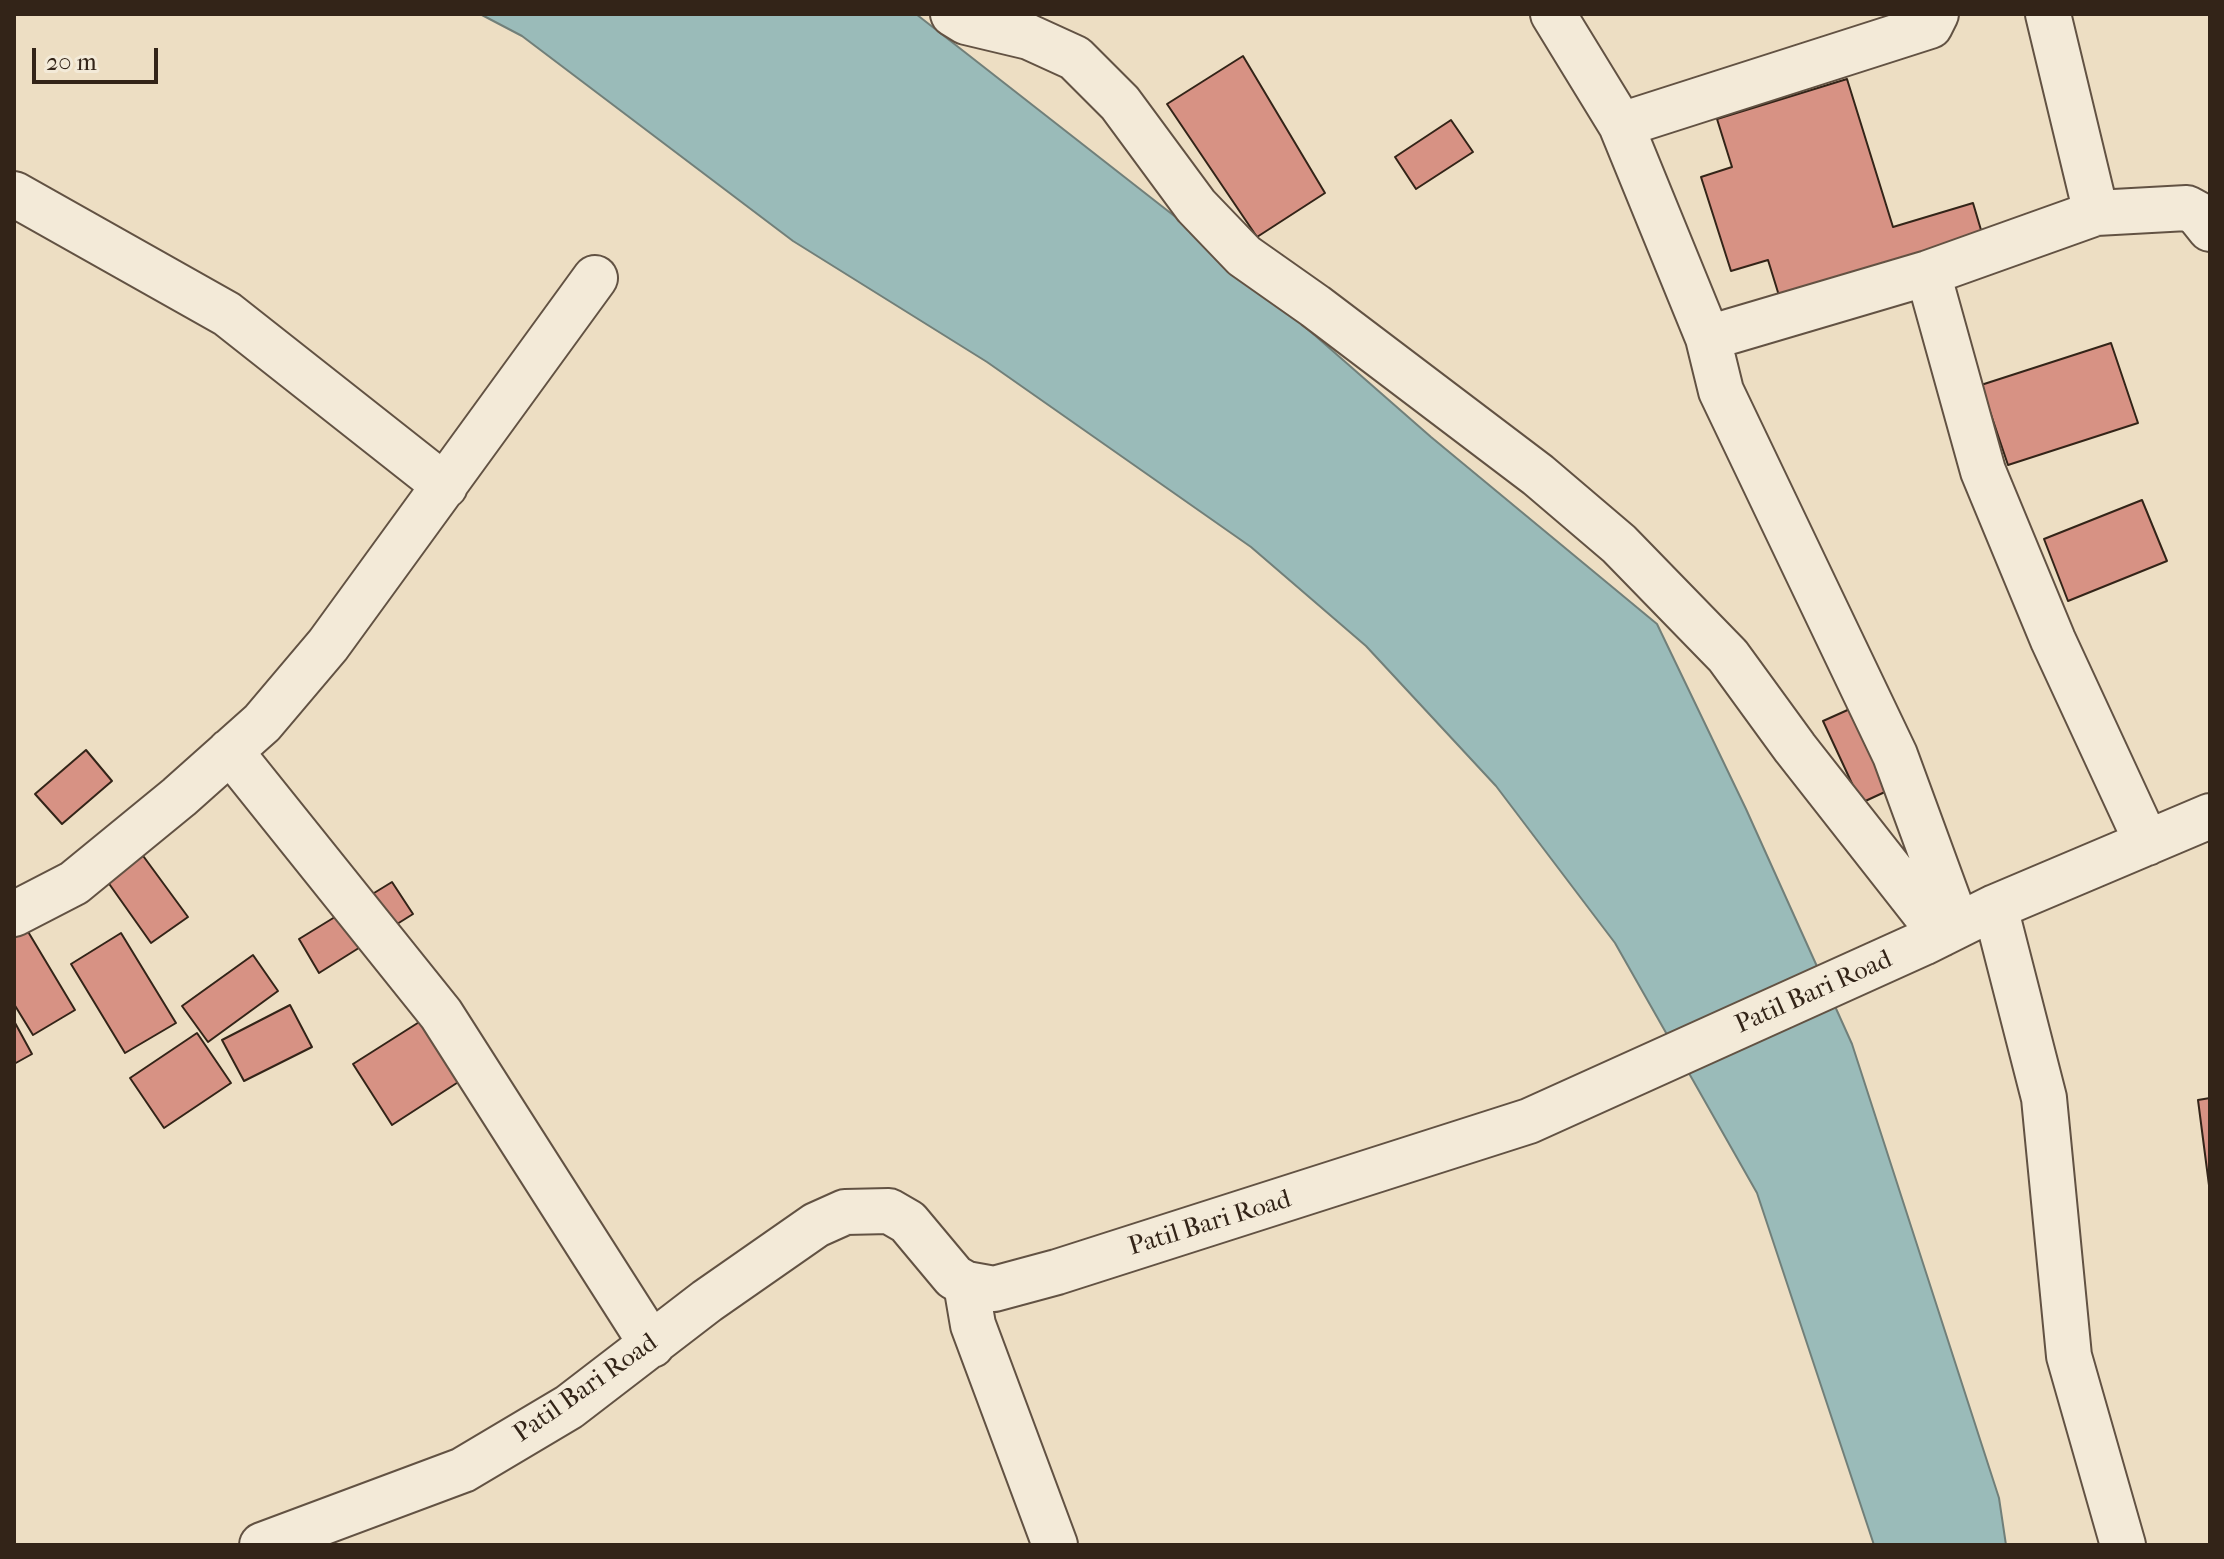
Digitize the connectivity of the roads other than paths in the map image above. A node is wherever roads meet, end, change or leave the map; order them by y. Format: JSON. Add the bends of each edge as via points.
{"nodes":[{"id":1,"x":953,"y":14,"type":"edge"},
{"id":2,"x":1553,"y":14,"type":"edge"},
{"id":3,"x":1936,"y":14,"type":"edge"},
{"id":4,"x":2048,"y":14,"type":"edge"},
{"id":5,"x":1621,"y":125,"type":"junction"},
{"id":6,"x":14,"y":194,"type":"edge"},
{"id":7,"x":2096,"y":213,"type":"junction"},
{"id":8,"x":2210,"y":229,"type":"edge"},
{"id":9,"x":1928,"y":273,"type":"junction"},
{"id":10,"x":595,"y":278,"type":"dead end"},
{"id":11,"x":1708,"y":338,"type":"junction"},
{"id":12,"x":445,"y":486,"type":"junction"},
{"id":13,"x":230,"y":751,"type":"junction"},
{"id":14,"x":2210,"y":816,"type":"edge"},
{"id":15,"x":2147,"y":843,"type":"junction"},
{"id":16,"x":14,"y":914,"type":"edge"},
{"id":17,"x":1954,"y":927,"type":"junction"},
{"id":18,"x":966,"y":1284,"type":"junction"},
{"id":19,"x":652,"y":1345,"type":"junction"},
{"id":20,"x":262,"y":1545,"type":"edge"},
{"id":21,"x":1055,"y":1545,"type":"edge"},
{"id":22,"x":2123,"y":1545,"type":"edge"}],
"edges":[{"from":1,"to":17,"type":"street","via":[[1029,37],[1075,58],[1120,103],[1196,206],[1244,256],[1538,475],[1619,544],[1728,656],[1795,748]]},
{"from":2,"to":5,"type":"street"},
{"from":3,"to":5,"type":"street","via":[[1930,26]]},
{"from":4,"to":7,"type":"street"},
{"from":5,"to":11,"type":"street"},
{"from":6,"to":12,"type":"street","via":[[227,314]]},
{"from":7,"to":8,"type":"street","via":[[2187,208]]},
{"from":7,"to":9,"type":"street"},
{"from":9,"to":11,"type":"street"},
{"from":9,"to":15,"type":"street","via":[[1983,471],[2053,640]]},
{"from":10,"to":12,"type":"street"},
{"from":11,"to":17,"type":"street","via":[[1721,391],[1895,755]]},
{"from":12,"to":13,"type":"street","via":[[328,645],[262,723]]},
{"from":13,"to":16,"type":"street","via":[[74,883]]},
{"from":13,"to":19,"type":"street","via":[[441,1014]]},
{"from":14,"to":15,"type":"street","name":"Patil Bari Road"},
{"from":15,"to":17,"type":"street","name":"Patil Bari Road"},
{"from":17,"to":18,"type":"street","name":"Patil Bari Road","via":[[1529,1121],[1057,1272],[994,1289]]},
{"from":17,"to":22,"type":"street","via":[[2044,1098],[2069,1356]]},
{"from":18,"to":19,"type":"street","name":"Patil Bari Road","via":[[908,1222],[889,1211],[845,1212],[804,1233]]},
{"from":18,"to":21,"type":"street","via":[[973,1325]]},
{"from":19,"to":20,"type":"street","name":"Patil Bari Road","via":[[569,1407],[463,1470]]}]}
